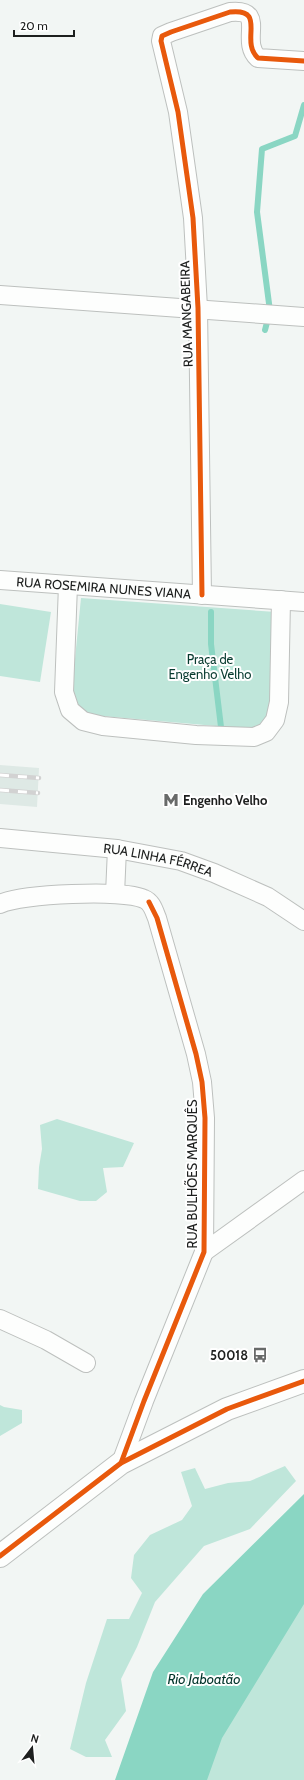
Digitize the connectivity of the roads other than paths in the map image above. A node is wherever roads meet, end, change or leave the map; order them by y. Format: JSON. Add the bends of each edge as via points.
{"nodes":[{"id":1,"x":300,"y":60,"type":"edge"},
{"id":2,"x":0,"y":295,"type":"edge"},
{"id":3,"x":198,"y":308,"type":"junction"},
{"id":4,"x":304,"y":317,"type":"edge"},
{"id":5,"x":0,"y":580,"type":"edge"},
{"id":6,"x":68,"y":585,"type":"junction"},
{"id":7,"x":202,"y":595,"type":"junction"},
{"id":8,"x":281,"y":600,"type":"junction"},
{"id":9,"x":304,"y":602,"type":"edge"},
{"id":10,"x":0,"y":838,"type":"edge"},
{"id":11,"x":116,"y":849,"type":"junction"},
{"id":12,"x":115,"y":894,"type":"junction"},
{"id":13,"x":0,"y":904,"type":"edge"},
{"id":14,"x":304,"y":921,"type":"edge"},
{"id":15,"x":304,"y":1180,"type":"edge"},
{"id":16,"x":204,"y":1252,"type":"junction"},
{"id":17,"x":0,"y":1319,"type":"edge"},
{"id":18,"x":86,"y":1363,"type":"dead end"},
{"id":19,"x":304,"y":1381,"type":"edge"},
{"id":20,"x":121,"y":1463,"type":"junction"},
{"id":21,"x":0,"y":1556,"type":"edge"}],
"edges":[{"from":1,"to":3,"type":"street","name":"RUA MANGABEIRA","via":[[258,58],[251,47],[251,21],[245,12],[230,12],[162,36],[161,46],[178,112],[189,183]]},
{"from":2,"to":3,"type":"street"},
{"from":3,"to":4,"type":"street"},
{"from":3,"to":7,"type":"street","name":"RUA MANGABEIRA"},
{"from":5,"to":6,"type":"street","name":"RUA ROSEMIRA NUNES VIANA"},
{"from":6,"to":7,"type":"street","name":"RUA ROSEMIRA NUNES VIANA"},
{"from":6,"to":8,"type":"street","via":[[64,692],[70,710],[83,720],[104,726],[196,735],[254,737],[266,732],[275,720],[279,702]]},
{"from":7,"to":8,"type":"street","name":"RUA ROSEMIRA NUNES VIANA"},
{"from":8,"to":9,"type":"street","name":"RUA ROSEMIRA NUNES VIANA"},
{"from":10,"to":11,"type":"street","name":"RUA LINHA FÉRREA"},
{"from":11,"to":12,"type":"street"},
{"from":11,"to":14,"type":"street","name":"RUA LINHA FÉRREA","via":[[181,861],[214,873],[268,897]]},
{"from":12,"to":13,"type":"street","via":[[18,899]]},
{"from":12,"to":16,"type":"street","name":"RUA BULHÕES MARQUÊS","via":[[136,896],[149,902],[157,918],[196,1054],[202,1082],[205,1118]]},
{"from":15,"to":16,"type":"street"},
{"from":16,"to":20,"type":"street","name":"RUA BULHÕES MARQUÊS"},
{"from":17,"to":18,"type":"street","via":[[46,1340]]},
{"from":19,"to":20,"type":"main road","via":[[227,1409]]},
{"from":20,"to":21,"type":"main road"}]}
